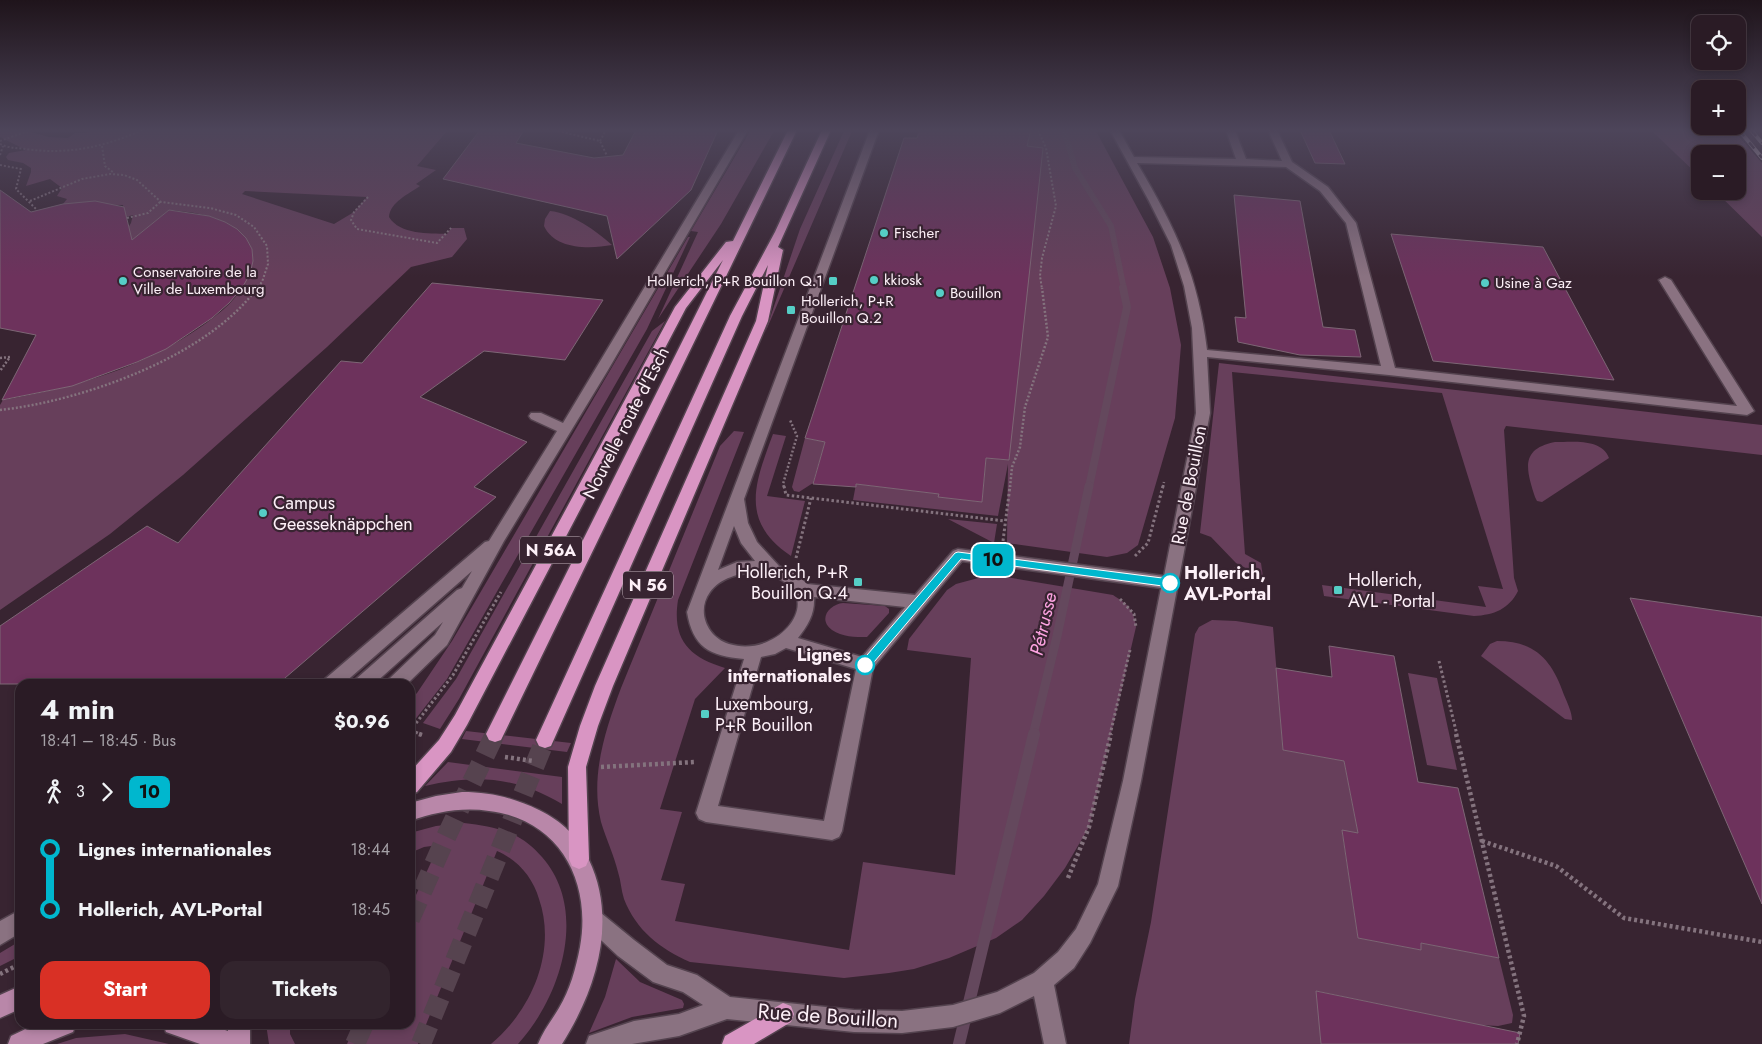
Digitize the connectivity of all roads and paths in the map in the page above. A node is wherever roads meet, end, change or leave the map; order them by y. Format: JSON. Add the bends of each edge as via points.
{"nodes":[{"id":1,"x":18,"y":179,"type":"edge"},
{"id":2,"x":89,"y":179,"type":"edge"},
{"id":3,"x":132,"y":179,"type":"edge"},
{"id":4,"x":715,"y":179,"type":"edge"},
{"id":5,"x":769,"y":179,"type":"edge"},
{"id":6,"x":805,"y":179,"type":"edge"},
{"id":7,"x":857,"y":179,"type":"edge"},
{"id":8,"x":1051,"y":179,"type":"edge"},
{"id":9,"x":1140,"y":179,"type":"edge"},
{"id":10,"x":1309,"y":179,"type":"edge"},
{"id":11,"x":368,"y":197,"type":"dead end"},
{"id":12,"x":30,"y":201,"type":"junction"},
{"id":13,"x":160,"y":202,"type":"junction"},
{"id":14,"x":36,"y":209,"type":"dead end"},
{"id":15,"x":127,"y":218,"type":"dead end"},
{"id":16,"x":745,"y":224,"type":"junction"},
{"id":17,"x":451,"y":228,"type":"dead end"},
{"id":18,"x":780,"y":232,"type":"junction"},
{"id":19,"x":1665,"y":280,"type":"dead end"},
{"id":20,"x":1202,"y":353,"type":"junction"},
{"id":21,"x":0,"y":358,"type":"edge"},
{"id":22,"x":0,"y":371,"type":"edge"},
{"id":23,"x":1389,"y":371,"type":"junction"},
{"id":24,"x":0,"y":410,"type":"edge"},
{"id":25,"x":793,"y":411,"type":"dead end"},
{"id":26,"x":536,"y":416,"type":"dead end"},
{"id":27,"x":565,"y":429,"type":"junction"},
{"id":28,"x":1165,"y":478,"type":"dead end"},
{"id":29,"x":738,"y":496,"type":"junction"},
{"id":30,"x":810,"y":498,"type":"junction"},
{"id":31,"x":1005,"y":521,"type":"junction"},
{"id":32,"x":498,"y":538,"type":"junction"},
{"id":33,"x":1003,"y":545,"type":"dead end"},
{"id":34,"x":1129,"y":559,"type":"dead end"},
{"id":35,"x":1234,"y":569,"type":"dead end"},
{"id":36,"x":779,"y":571,"type":"junction"},
{"id":37,"x":1262,"y":581,"type":"dead end"},
{"id":38,"x":1170,"y":583,"type":"junction"},
{"id":39,"x":471,"y":587,"type":"junction"},
{"id":40,"x":703,"y":589,"type":"junction"},
{"id":41,"x":802,"y":590,"type":"junction"},
{"id":42,"x":1113,"y":595,"type":"dead end"},
{"id":43,"x":919,"y":602,"type":"junction"},
{"id":44,"x":1134,"y":637,"type":"dead end"},
{"id":45,"x":785,"y":642,"type":"junction"},
{"id":46,"x":1131,"y":646,"type":"dead end"},
{"id":47,"x":754,"y":653,"type":"junction"},
{"id":48,"x":1439,"y":661,"type":"dead end"},
{"id":49,"x":865,"y":665,"type":"junction"},
{"id":50,"x":337,"y":679,"type":"edge"},
{"id":51,"x":368,"y":679,"type":"edge"},
{"id":52,"x":400,"y":679,"type":"edge"},
{"id":53,"x":495,"y":734,"type":"tunnel mouth"},
{"id":54,"x":545,"y":740,"type":"tunnel mouth"},
{"id":55,"x":415,"y":780,"type":"edge"},
{"id":56,"x":415,"y":811,"type":"edge"},
{"id":57,"x":1482,"y":841,"type":"junction"},
{"id":58,"x":579,"y":859,"type":"junction"},
{"id":59,"x":1068,"y":878,"type":"dead end"},
{"id":60,"x":594,"y":920,"type":"junction"},
{"id":61,"x":15,"y":924,"type":"edge"},
{"id":62,"x":0,"y":934,"type":"edge"},
{"id":63,"x":1762,"y":942,"type":"edge"},
{"id":64,"x":15,"y":966,"type":"edge"},
{"id":65,"x":0,"y":974,"type":"edge"},
{"id":66,"x":1046,"y":984,"type":"junction"},
{"id":67,"x":15,"y":1000,"type":"edge"},
{"id":68,"x":0,"y":1007,"type":"edge"},
{"id":69,"x":727,"y":1008,"type":"junction"},
{"id":70,"x":783,"y":1014,"type":"junction"},
{"id":71,"x":50,"y":1029,"type":"edge"},
{"id":72,"x":189,"y":1029,"type":"edge"},
{"id":73,"x":239,"y":1029,"type":"edge"},
{"id":74,"x":19,"y":1044,"type":"edge"},
{"id":75,"x":233,"y":1044,"type":"edge"},
{"id":76,"x":239,"y":1044,"type":"edge"},
{"id":77,"x":549,"y":1044,"type":"edge"},
{"id":78,"x":597,"y":1044,"type":"edge"},
{"id":79,"x":733,"y":1044,"type":"edge"},
{"id":80,"x":1055,"y":1044,"type":"edge"},
{"id":81,"x":1517,"y":1044,"type":"edge"}],
"edges":[{"from":1,"to":12,"type":"path","via":[[16,188]]},
{"from":2,"to":12,"type":"path"},
{"from":3,"to":13,"type":"path","via":[[141,182]]},
{"from":4,"to":27,"type":"street"},
{"from":5,"to":16,"type":"highway","name":"Nouvelle route d'Esch"},
{"from":6,"to":18,"type":"highway","number":"N 56"},
{"from":7,"to":29,"type":"street"},
{"from":8,"to":31,"type":"path","via":[[1056,206],[1040,276],[1048,338],[1025,408],[1020,447],[1012,467]]},
{"from":9,"to":20,"type":"street","name":"Rue de Bouillon","via":[[1176,245],[1194,298]]},
{"from":10,"to":23,"type":"street","via":[[1324,189],[1351,223]]},
{"from":11,"to":17,"type":"path","via":[[351,220],[357,229],[437,243]]},
{"from":12,"to":14,"type":"path"},
{"from":13,"to":15,"type":"path","via":[[148,213]]},
{"from":13,"to":24,"type":"path","via":[[222,210],[249,222],[265,240],[268,257],[264,276],[256,289],[216,328],[161,361],[69,396]]},
{"from":16,"to":53,"type":"highway","name":"Nouvelle route d'Esch","via":[[706,310]]},
{"from":16,"to":55,"type":"highway","number":"N 56A","via":[[681,307],[461,720],[445,746]]},
{"from":18,"to":54,"type":"highway","number":"N 56","via":[[736,316]]},
{"from":18,"to":58,"type":"highway","number":"N 56","via":[[762,320],[589,726],[577,767]]},
{"from":19,"to":23,"type":"street","via":[[1747,411]]},
{"from":20,"to":23,"type":"street"},
{"from":20,"to":38,"type":"street","name":"Rue de Bouillon","via":[[1203,413]]},
{"from":21,"to":22,"type":"path","via":[[10,357]]},
{"from":25,"to":30,"type":"path","via":[[790,420],[797,436],[783,484],[786,495]]},
{"from":26,"to":27,"type":"street"},
{"from":27,"to":32,"type":"street"},
{"from":28,"to":34,"type":"path","via":[[1148,542]]},
{"from":29,"to":36,"type":"street","via":[[739,524],[749,544]]},
{"from":29,"to":40,"type":"street"},
{"from":30,"to":31,"type":"path"},
{"from":30,"to":36,"type":"path","via":[[796,558]]},
{"from":31,"to":33,"type":"path"},
{"from":32,"to":39,"type":"street"},
{"from":32,"to":50,"type":"street"},
{"from":35,"to":37,"type":"path"},
{"from":36,"to":40,"type":"street","via":[[757,566],[741,567],[713,579]]},
{"from":36,"to":41,"type":"street","via":[[796,581]]},
{"from":38,"to":43,"type":"street","via":[[958,555]]},
{"from":38,"to":66,"type":"street","name":"Rue de Bouillon","via":[[1108,886],[1083,936]]},
{"from":39,"to":51,"type":"street"},
{"from":39,"to":52,"type":"street","via":[[441,640]]},
{"from":40,"to":47,"type":"street","via":[[694,615],[697,629],[719,649],[736,654]]},
{"from":41,"to":43,"type":"street"},
{"from":41,"to":45,"type":"street","via":[[806,603],[804,616],[798,630]]},
{"from":42,"to":44,"type":"path","via":[[1134,614]]},
{"from":43,"to":49,"type":"street"},
{"from":45,"to":47,"type":"street"},
{"from":45,"to":49,"type":"street"},
{"from":46,"to":59,"type":"path","via":[[1089,827]]},
{"from":47,"to":49,"type":"street","via":[[706,813],[832,831]]},
{"from":48,"to":57,"type":"path"},
{"from":56,"to":58,"type":"main road","via":[[452,802],[479,800],[504,804],[548,824],[566,840]]},
{"from":57,"to":63,"type":"path","via":[[1556,866],[1624,918]]},
{"from":57,"to":81,"type":"path","via":[[1524,1016]]},
{"from":58,"to":60,"type":"main road","via":[[590,888]]},
{"from":60,"to":69,"type":"street","name":"Rue de Bouillon","via":[[660,974],[689,983]]},
{"from":60,"to":77,"type":"main road","via":[[591,956],[578,995]]},
{"from":61,"to":62,"type":"street"},
{"from":64,"to":65,"type":"path"},
{"from":66,"to":70,"type":"street","name":"Rue de Bouillon","via":[[953,1016],[902,1022]]},
{"from":66,"to":80,"type":"street"},
{"from":67,"to":68,"type":"main road"},
{"from":69,"to":70,"type":"street","name":"Rue de Bouillon"},
{"from":69,"to":78,"type":"street","name":"Rue de Bouillon","via":[[679,1025],[634,1032]]},
{"from":70,"to":79,"type":"highway"},
{"from":71,"to":74,"type":"main road"},
{"from":72,"to":75,"type":"main road"},
{"from":73,"to":76,"type":"main road"}]}
